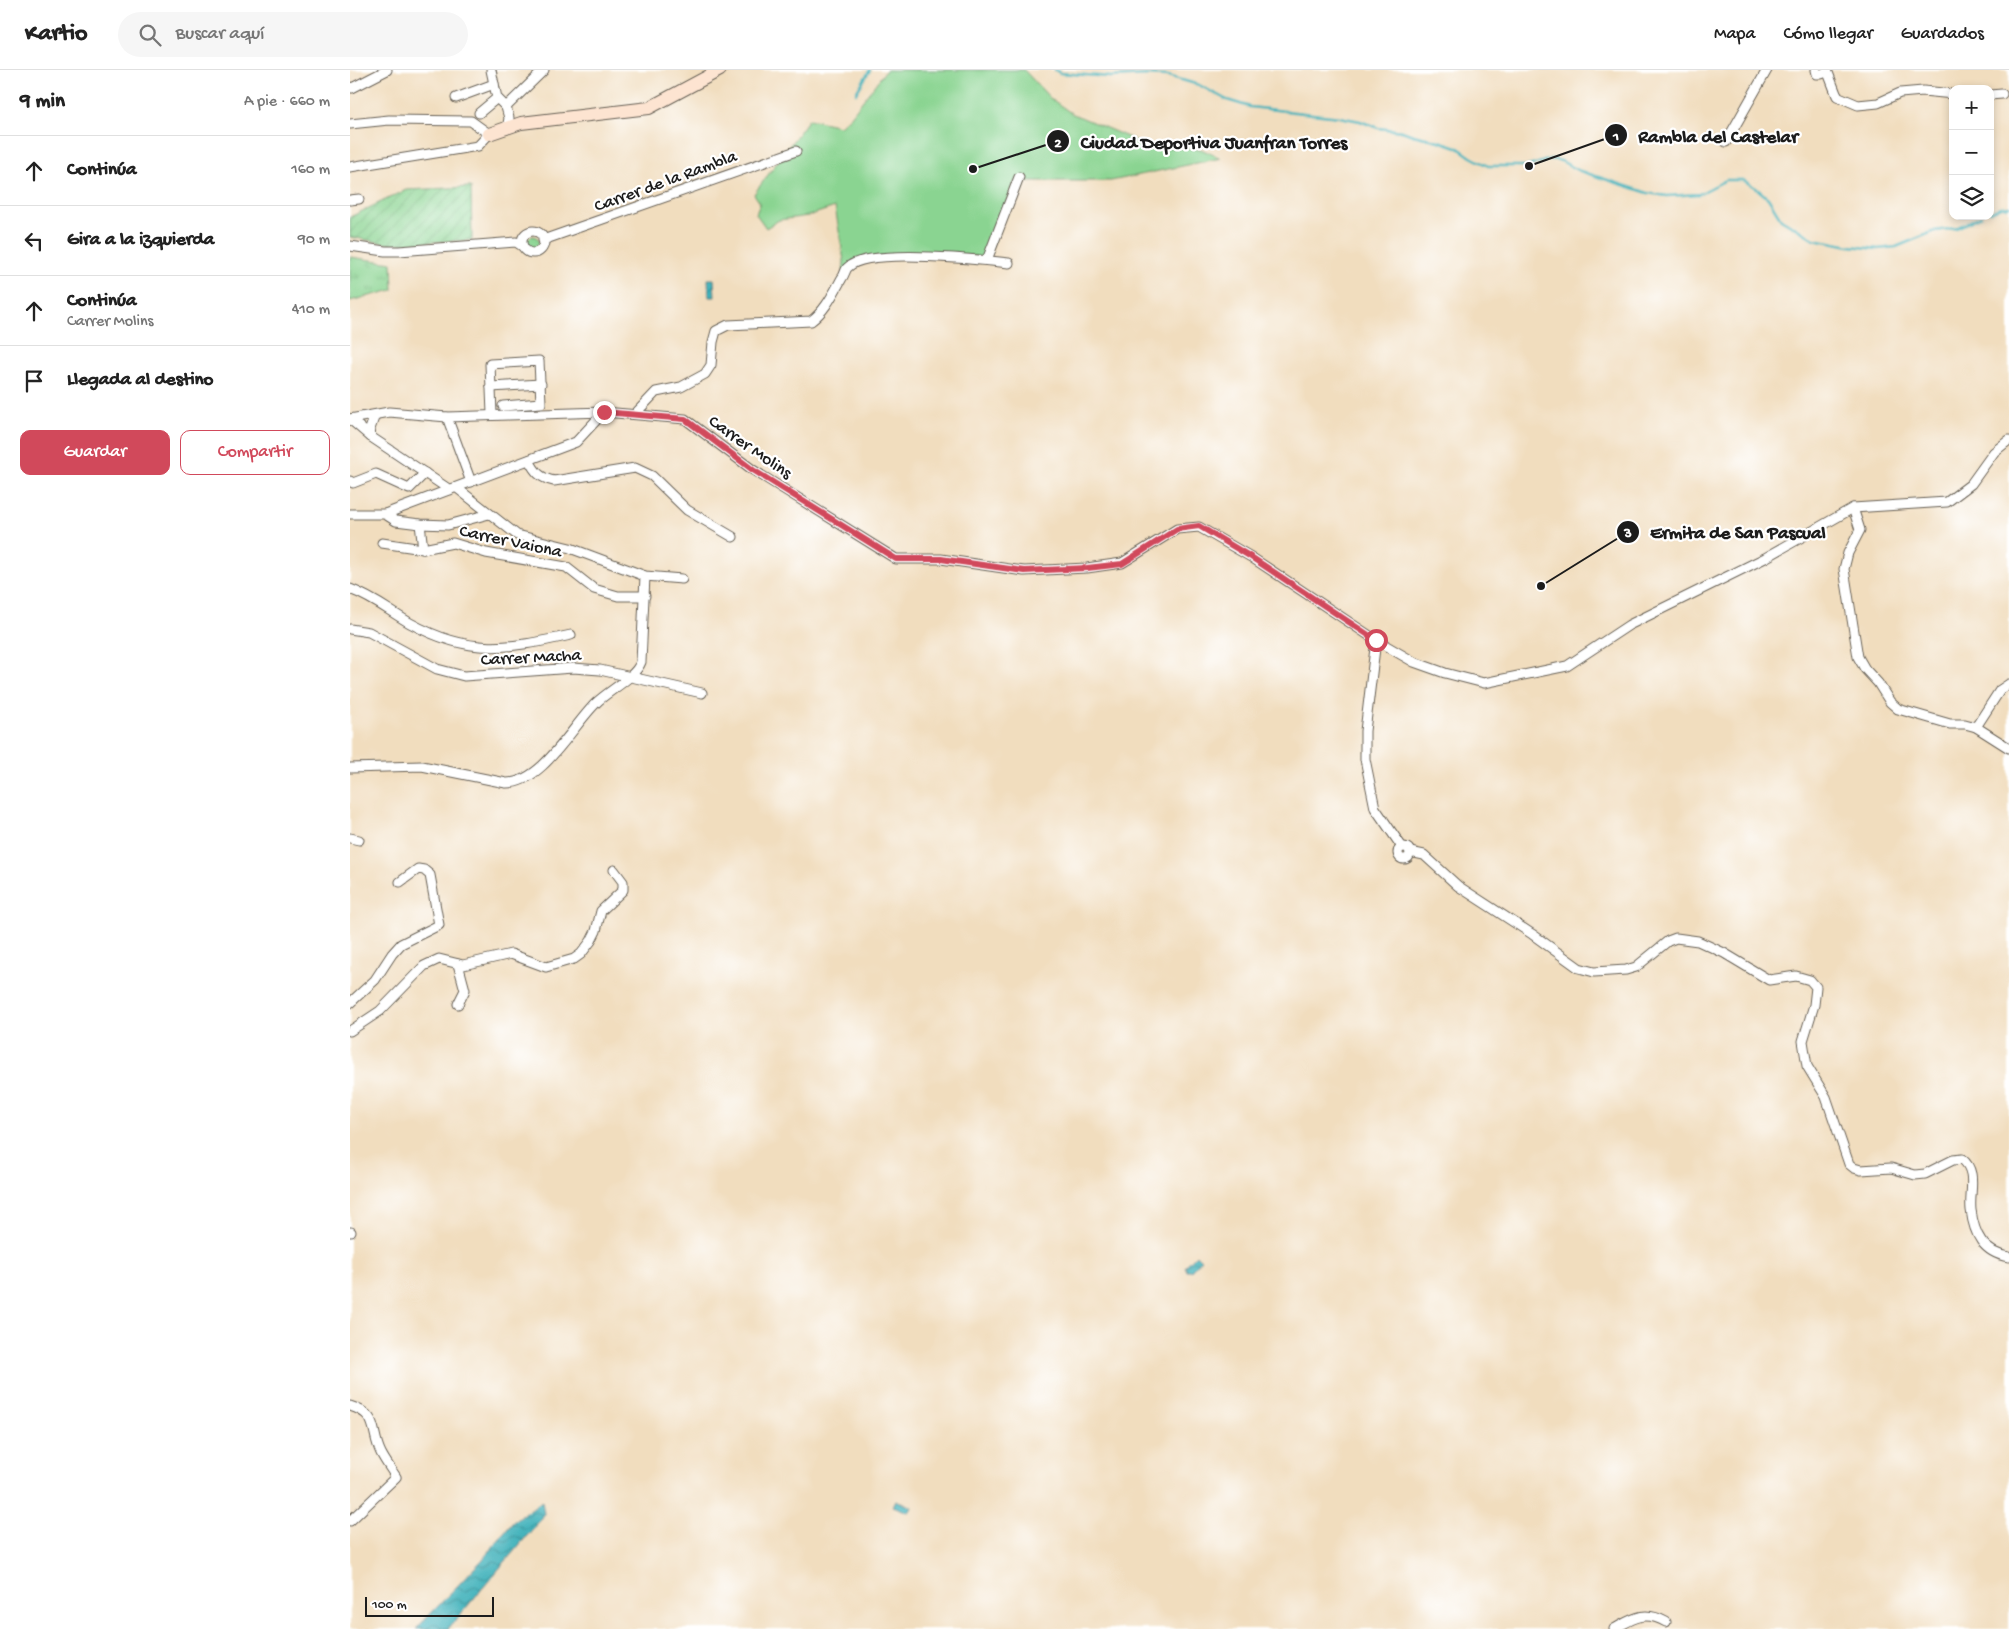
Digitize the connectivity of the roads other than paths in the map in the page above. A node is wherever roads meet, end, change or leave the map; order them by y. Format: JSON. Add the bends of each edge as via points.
{"nodes":[{"id":1,"x":387,"y":70,"type":"edge"},
{"id":2,"x":491,"y":70,"type":"edge"},
{"id":3,"x":544,"y":70,"type":"edge"},
{"id":4,"x":720,"y":70,"type":"edge"},
{"id":5,"x":1767,"y":70,"type":"edge"},
{"id":6,"x":1816,"y":70,"type":"edge"},
{"id":7,"x":1827,"y":71,"type":"edge"},
{"id":8,"x":494,"y":84,"type":"junction"},
{"id":9,"x":351,"y":88,"type":"edge"},
{"id":10,"x":1949,"y":94,"type":"edge"},
{"id":11,"x":1994,"y":94,"type":"edge"},
{"id":12,"x":2002,"y":94,"type":"dead end"},
{"id":13,"x":456,"y":98,"type":"dead end"},
{"id":14,"x":497,"y":98,"type":"junction"},
{"id":15,"x":506,"y":107,"type":"junction"},
{"id":16,"x":479,"y":113,"type":"dead end"},
{"id":17,"x":350,"y":124,"type":"edge"},
{"id":18,"x":507,"y":129,"type":"junction"},
{"id":19,"x":489,"y":134,"type":"junction"},
{"id":20,"x":1726,"y":142,"type":"dead end"},
{"id":21,"x":796,"y":150,"type":"dead end"},
{"id":22,"x":350,"y":167,"type":"edge"},
{"id":23,"x":1019,"y":178,"type":"dead end"},
{"id":24,"x":544,"y":240,"type":"junction"},
{"id":25,"x":520,"y":241,"type":"junction"},
{"id":26,"x":350,"y":246,"type":"edge"},
{"id":27,"x":987,"y":260,"type":"junction"},
{"id":28,"x":1009,"y":263,"type":"dead end"},
{"id":29,"x":541,"y":384,"type":"junction"},
{"id":30,"x":491,"y":387,"type":"junction"},
{"id":31,"x":503,"y":406,"type":"dead end"},
{"id":32,"x":604,"y":412,"type":"junction"},
{"id":33,"x":492,"y":414,"type":"junction"},
{"id":34,"x":634,"y":414,"type":"junction"},
{"id":35,"x":375,"y":415,"type":"junction"},
{"id":36,"x":446,"y":417,"type":"junction"},
{"id":37,"x":350,"y":419,"type":"edge"},
{"id":38,"x":371,"y":437,"type":"junction"},
{"id":39,"x":2009,"y":440,"type":"edge"},
{"id":40,"x":529,"y":460,"type":"junction"},
{"id":41,"x":425,"y":473,"type":"junction"},
{"id":42,"x":350,"y":481,"type":"edge"},
{"id":43,"x":471,"y":482,"type":"junction"},
{"id":44,"x":453,"y":489,"type":"junction"},
{"id":45,"x":1852,"y":508,"type":"junction"},
{"id":46,"x":350,"y":514,"type":"edge"},
{"id":47,"x":385,"y":514,"type":"junction"},
{"id":48,"x":489,"y":514,"type":"junction"},
{"id":49,"x":420,"y":524,"type":"junction"},
{"id":50,"x":733,"y":537,"type":"dead end"},
{"id":51,"x":382,"y":543,"type":"dead end"},
{"id":52,"x":423,"y":549,"type":"junction"},
{"id":53,"x":645,"y":576,"type":"junction"},
{"id":54,"x":682,"y":579,"type":"dead end"},
{"id":55,"x":350,"y":589,"type":"edge"},
{"id":56,"x":645,"y":596,"type":"junction"},
{"id":57,"x":350,"y":630,"type":"edge"},
{"id":58,"x":571,"y":635,"type":"dead end"},
{"id":59,"x":1376,"y":640,"type":"junction"},
{"id":60,"x":630,"y":676,"type":"junction"},
{"id":61,"x":2009,"y":684,"type":"edge"},
{"id":62,"x":702,"y":693,"type":"dead end"},
{"id":63,"x":1976,"y":727,"type":"junction"},
{"id":64,"x":2009,"y":748,"type":"edge"},
{"id":65,"x":350,"y":768,"type":"edge"},
{"id":66,"x":614,"y":870,"type":"dead end"},
{"id":67,"x":400,"y":882,"type":"dead end"},
{"id":68,"x":458,"y":964,"type":"junction"},
{"id":69,"x":350,"y":1003,"type":"edge"},
{"id":70,"x":458,"y":1004,"type":"dead end"},
{"id":71,"x":350,"y":1031,"type":"edge"},
{"id":72,"x":2009,"y":1257,"type":"edge"},
{"id":73,"x":350,"y":1406,"type":"edge"},
{"id":74,"x":350,"y":1521,"type":"edge"},
{"id":75,"x":1666,"y":1622,"type":"dead end"},
{"id":76,"x":1614,"y":1629,"type":"edge"}],
"edges":[{"from":1,"to":9,"type":"street"},
{"from":2,"to":8,"type":"street"},
{"from":3,"to":15,"type":"street"},
{"from":4,"to":18,"type":"street","via":[[649,108],[521,123]]},
{"from":5,"to":20,"type":"street"},
{"from":6,"to":7,"type":"street","via":[[1817,74]]},
{"from":7,"to":10,"type":"street","via":[[1837,96],[1858,105],[1878,104],[1900,93]]},
{"from":8,"to":13,"type":"street"},
{"from":8,"to":14,"type":"street"},
{"from":11,"to":12,"type":"street"},
{"from":14,"to":15,"type":"street"},
{"from":14,"to":16,"type":"street"},
{"from":15,"to":18,"type":"street"},
{"from":17,"to":19,"type":"street","via":[[389,120],[471,121]]},
{"from":18,"to":19,"type":"street"},
{"from":19,"to":22,"type":"street","via":[[478,146]]},
{"from":21,"to":24,"type":"street","name":"Carrer de la Rambla"},
{"from":23,"to":27,"type":"street"},
{"from":24,"to":25,"type":"street","via":[[540,233],[533,231]]},
{"from":24,"to":25,"type":"street","via":[[541,250],[534,253],[528,252]]},
{"from":25,"to":26,"type":"street","via":[[384,251]]},
{"from":27,"to":28,"type":"street"},
{"from":27,"to":34,"type":"street","via":[[948,256],[874,258],[858,262],[847,268],[820,315],[811,321],[728,325],[716,331],[711,366],[706,374],[681,387],[656,392]]},
{"from":29,"to":30,"type":"street"},
{"from":29,"to":30,"type":"street","via":[[541,363],[538,361],[490,364]]},
{"from":29,"to":31,"type":"street","via":[[540,404]]},
{"from":30,"to":33,"type":"street"},
{"from":32,"to":33,"type":"street","name":"Carrer Molins"},
{"from":32,"to":34,"type":"street","name":"Carrer Molins"},
{"from":32,"to":40,"type":"street","via":[[576,442]]},
{"from":33,"to":36,"type":"street","name":"Carrer Molins"},
{"from":34,"to":59,"type":"street","name":"Carrer Molins","via":[[685,419],[753,470],[896,559],[941,559],[1024,571],[1087,568],[1122,564],[1177,529],[1199,526]]},
{"from":35,"to":36,"type":"street","name":"Carrer Molins","via":[[389,412]]},
{"from":35,"to":37,"type":"street","name":"Carrer Molins"},
{"from":35,"to":38,"type":"street"},
{"from":36,"to":43,"type":"street"},
{"from":37,"to":38,"type":"street","name":"Carrer Vaiona"},
{"from":38,"to":41,"type":"street","name":"Carrer Vaiona"},
{"from":39,"to":45,"type":"street","via":[[1994,452],[1971,484],[1947,502]]},
{"from":40,"to":43,"type":"street"},
{"from":40,"to":50,"type":"street","via":[[535,472],[554,481],[635,468],[652,476],[687,510]]},
{"from":41,"to":42,"type":"street","via":[[409,489],[376,474],[353,483]]},
{"from":41,"to":44,"type":"street","name":"Carrer Vaiona"},
{"from":43,"to":44,"type":"street"},
{"from":44,"to":47,"type":"street"},
{"from":44,"to":48,"type":"street","name":"Carrer Vaiona"},
{"from":45,"to":59,"type":"street","name":"Carrer Molins","via":[[1765,558],[1630,625],[1567,666],[1484,683],[1414,662]]},
{"from":45,"to":63,"type":"street","via":[[1860,530],[1844,569],[1858,658],[1898,710],[1941,722]]},
{"from":46,"to":47,"type":"street"},
{"from":47,"to":49,"type":"street","name":"Carrer Vaiona","via":[[396,520]]},
{"from":48,"to":49,"type":"street","name":"Carrer Vaiona","via":[[448,525]]},
{"from":48,"to":53,"type":"street","name":"Carrer Vaiona","via":[[517,535],[570,548]]},
{"from":49,"to":52,"type":"street"},
{"from":51,"to":52,"type":"street","name":"Carrer Vaiona"},
{"from":52,"to":56,"type":"street","name":"Carrer Vaiona","via":[[453,543],[486,553],[566,567],[594,589],[618,596]]},
{"from":53,"to":54,"type":"street","name":"Carrer Vaiona"},
{"from":53,"to":56,"type":"street"},
{"from":55,"to":58,"type":"street","name":"Carrer Macha","via":[[370,597],[410,623],[452,642],[482,647],[519,646]]},
{"from":56,"to":60,"type":"street","via":[[642,662],[638,671]]},
{"from":57,"to":60,"type":"street","name":"Carrer Macha","via":[[369,632],[437,669],[464,676],[573,668]]},
{"from":59,"to":72,"type":"street","via":[[1365,759],[1375,808],[1402,847],[1424,855],[1458,886],[1579,968],[1594,972],[1636,967],[1676,938],[1698,941],[1769,980],[1796,976],[1810,980],[1816,986],[1814,1005],[1803,1040],[1807,1066],[1826,1097],[1849,1164],[1861,1170],[1891,1168],[1915,1175],[1962,1159],[1972,1172],[1971,1210],[1981,1242]]},
{"from":60,"to":62,"type":"street","name":"Carrer Macha"},
{"from":60,"to":65,"type":"street","via":[[596,703],[550,758],[518,782],[506,783],[422,766]]},
{"from":61,"to":63,"type":"street","via":[[2000,690]]},
{"from":63,"to":64,"type":"street"},
{"from":66,"to":68,"type":"street","via":[[623,882],[623,890],[601,911],[591,941],[574,959],[546,967],[512,954]]},
{"from":67,"to":69,"type":"street","via":[[418,869],[430,875],[439,925],[401,944],[375,980]]},
{"from":68,"to":70,"type":"street","via":[[465,990]]},
{"from":68,"to":71,"type":"street","via":[[439,959],[424,966],[380,1011]]},
{"from":73,"to":74,"type":"street","via":[[372,1419],[380,1452],[396,1477]]},
{"from":75,"to":76,"type":"street","via":[[1645,1615]]}]}
